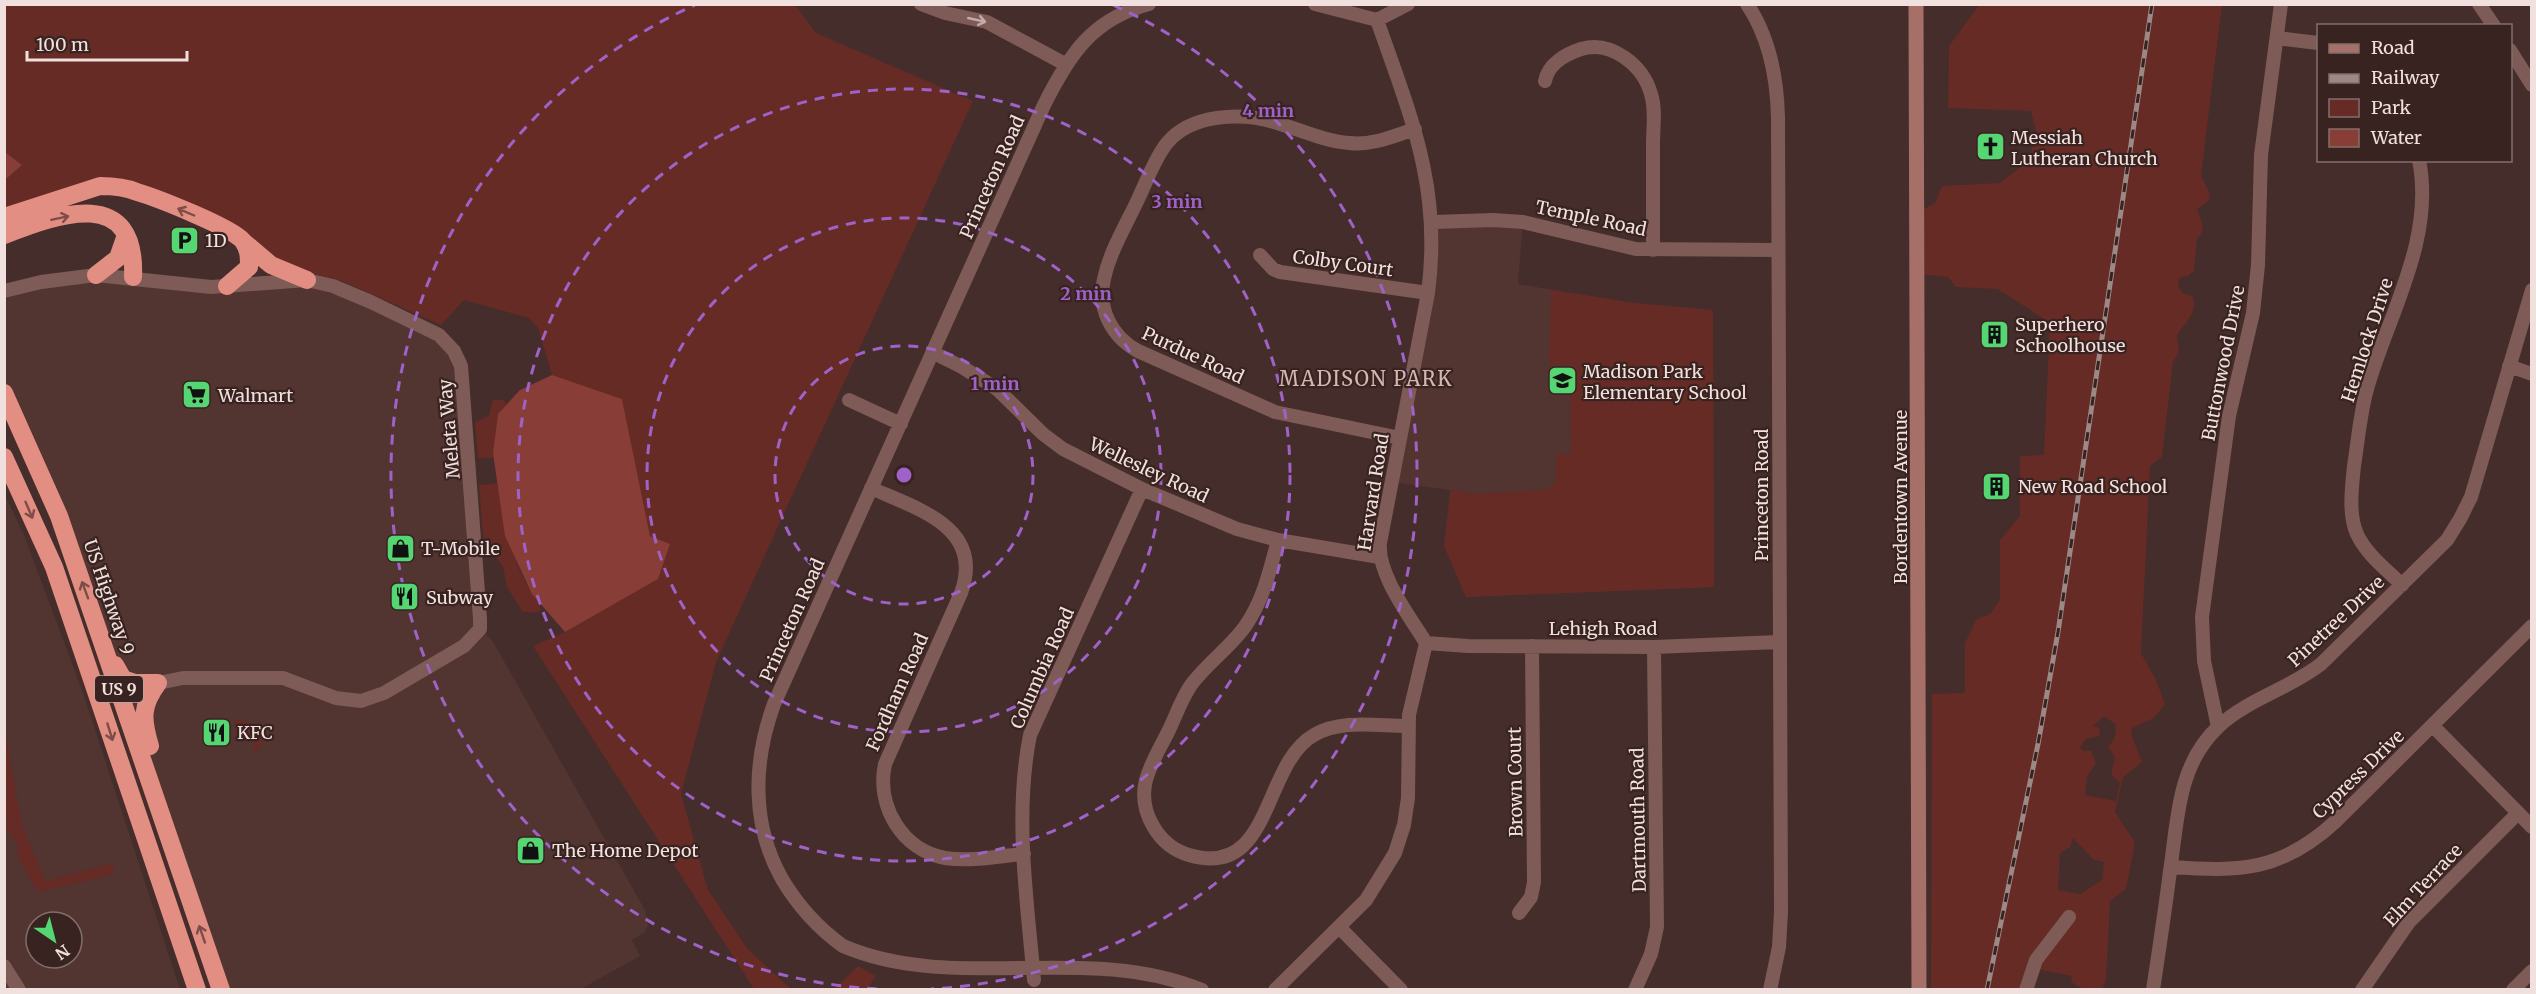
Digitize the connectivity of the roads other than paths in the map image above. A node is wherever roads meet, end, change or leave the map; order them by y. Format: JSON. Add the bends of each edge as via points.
{"nodes":[{"id":1,"x":921,"y":4,"type":"edge"},
{"id":2,"x":1316,"y":4,"type":"edge"},
{"id":3,"x":1408,"y":4,"type":"edge"},
{"id":4,"x":1747,"y":4,"type":"edge"},
{"id":5,"x":1916,"y":4,"type":"edge"},
{"id":6,"x":2280,"y":4,"type":"edge"},
{"id":7,"x":2479,"y":4,"type":"edge"},
{"id":8,"x":1142,"y":5,"type":"edge"},
{"id":9,"x":1377,"y":20,"type":"junction"},
{"id":10,"x":2493,"y":24,"type":"edge"},
{"id":11,"x":2277,"y":38,"type":"junction"},
{"id":12,"x":2317,"y":44,"type":"edge"},
{"id":13,"x":2512,"y":52,"type":"edge"},
{"id":14,"x":1065,"y":64,"type":"junction"},
{"id":15,"x":1545,"y":81,"type":"dead end"},
{"id":16,"x":2532,"y":85,"type":"edge"},
{"id":17,"x":1415,"y":129,"type":"junction"},
{"id":18,"x":2419,"y":162,"type":"edge"},
{"id":19,"x":4,"y":217,"type":"edge"},
{"id":20,"x":1433,"y":222,"type":"junction"},
{"id":21,"x":4,"y":235,"type":"edge"},
{"id":22,"x":126,"y":235,"type":"junction"},
{"id":23,"x":244,"y":242,"type":"junction"},
{"id":24,"x":1653,"y":250,"type":"junction"},
{"id":25,"x":1778,"y":250,"type":"junction"},
{"id":26,"x":1260,"y":255,"type":"dead end"},
{"id":27,"x":96,"y":275,"type":"junction"},
{"id":28,"x":133,"y":277,"type":"junction"},
{"id":29,"x":307,"y":280,"type":"junction"},
{"id":30,"x":227,"y":286,"type":"junction"},
{"id":31,"x":4,"y":291,"type":"edge"},
{"id":32,"x":2532,"y":291,"type":"edge"},
{"id":33,"x":1428,"y":293,"type":"junction"},
{"id":34,"x":934,"y":354,"type":"junction"},
{"id":35,"x":2510,"y":366,"type":"junction"},
{"id":36,"x":2532,"y":374,"type":"edge"},
{"id":37,"x":4,"y":393,"type":"edge"},
{"id":38,"x":849,"y":400,"type":"dead end"},
{"id":39,"x":901,"y":424,"type":"junction"},
{"id":40,"x":1400,"y":438,"type":"junction"},
{"id":41,"x":4,"y":457,"type":"edge"},
{"id":42,"x":871,"y":488,"type":"junction"},
{"id":43,"x":1142,"y":489,"type":"junction"},
{"id":44,"x":1278,"y":540,"type":"junction"},
{"id":45,"x":1379,"y":557,"type":"junction"},
{"id":46,"x":2402,"y":585,"type":"junction"},
{"id":47,"x":93,"y":613,"type":"junction"},
{"id":48,"x":2531,"y":628,"type":"edge"},
{"id":49,"x":1779,"y":642,"type":"junction"},
{"id":50,"x":1426,"y":643,"type":"junction"},
{"id":51,"x":1532,"y":646,"type":"junction"},
{"id":52,"x":1654,"y":647,"type":"junction"},
{"id":53,"x":158,"y":683,"type":"junction"},
{"id":54,"x":1407,"y":726,"type":"junction"},
{"id":55,"x":2433,"y":726,"type":"junction"},
{"id":56,"x":2218,"y":727,"type":"junction"},
{"id":57,"x":2518,"y":813,"type":"junction"},
{"id":58,"x":2532,"y":827,"type":"edge"},
{"id":59,"x":1024,"y":854,"type":"junction"},
{"id":60,"x":178,"y":863,"type":"junction"},
{"id":61,"x":2171,"y":867,"type":"junction"},
{"id":62,"x":164,"y":890,"type":"junction"},
{"id":63,"x":1519,"y":913,"type":"dead end"},
{"id":64,"x":2069,"y":917,"type":"dead end"},
{"id":65,"x":1339,"y":927,"type":"junction"},
{"id":66,"x":4,"y":966,"type":"edge"},
{"id":67,"x":2532,"y":971,"type":"edge"},
{"id":68,"x":912,"y":978,"type":"dead end"},
{"id":69,"x":1034,"y":980,"type":"junction"},
{"id":70,"x":990,"y":982,"type":"dead end"},
{"id":71,"x":1140,"y":983,"type":"edge"},
{"id":72,"x":19,"y":990,"type":"edge"},
{"id":73,"x":185,"y":990,"type":"edge"},
{"id":74,"x":197,"y":990,"type":"edge"},
{"id":75,"x":220,"y":990,"type":"edge"},
{"id":76,"x":1202,"y":990,"type":"edge"},
{"id":77,"x":1275,"y":990,"type":"edge"},
{"id":78,"x":1401,"y":990,"type":"edge"},
{"id":79,"x":1635,"y":990,"type":"edge"},
{"id":80,"x":1770,"y":990,"type":"edge"},
{"id":81,"x":1920,"y":990,"type":"edge"},
{"id":82,"x":2026,"y":990,"type":"edge"},
{"id":83,"x":2153,"y":990,"type":"edge"},
{"id":84,"x":2362,"y":990,"type":"edge"},
{"id":85,"x":2513,"y":990,"type":"edge"}],
"edges":[{"from":1,"to":14,"type":"street","one_way":true,"via":[[945,14],[987,22]]},
{"from":2,"to":9,"type":"street"},
{"from":3,"to":9,"type":"street"},
{"from":4,"to":25,"type":"street","name":"Princeton Road","via":[[1768,50],[1777,89]]},
{"from":5,"to":81,"type":"street","name":"Bordentown Avenue"},
{"from":6,"to":11,"type":"street","name":"Buttonwood Drive"},
{"from":7,"to":10,"type":"street"},
{"from":8,"to":14,"type":"street","name":"Princeton Road","via":[[1101,26]]},
{"from":9,"to":17,"type":"street","name":"Harvard Road"},
{"from":11,"to":12,"type":"street"},
{"from":11,"to":56,"type":"street","name":"Buttonwood Drive","via":[[2261,155],[2254,305],[2229,416],[2202,617],[2204,661]]},
{"from":13,"to":16,"type":"street"},
{"from":14,"to":34,"type":"street","name":"Princeton Road"},
{"from":15,"to":24,"type":"street","via":[[1557,62],[1578,50],[1592,48],[1620,55],[1645,78],[1653,106]]},
{"from":17,"to":20,"type":"street","name":"Harvard Road","via":[[1428,180]]},
{"from":17,"to":40,"type":"street","name":"Purdue Road","via":[[1359,144],[1255,118],[1214,119],[1186,128],[1170,140],[1156,161],[1106,271],[1102,293],[1111,326],[1119,338],[1138,351],[1275,412]]},
{"from":18,"to":46,"type":"street","name":"Hemlock Drive","via":[[2422,195],[2415,249],[2367,390],[2353,477],[2352,518],[2356,533],[2364,547]]},
{"from":23,"to":19,"type":"highway","one_way":true,"via":[[197,217],[115,186],[100,186]]},
{"from":20,"to":24,"type":"street","name":"Temple Road","via":[[1509,221],[1613,246]]},
{"from":20,"to":33,"type":"street","name":"Harvard Road"},
{"from":21,"to":22,"type":"highway","one_way":true,"via":[[43,222],[92,214],[114,219]]},
{"from":22,"to":27,"type":"highway","via":[[118,258]]},
{"from":22,"to":28,"type":"highway","via":[[133,254]]},
{"from":23,"to":29,"type":"highway","via":[[271,265]]},
{"from":23,"to":30,"type":"highway","via":[[250,254],[249,267]]},
{"from":24,"to":25,"type":"street","name":"Temple Road"},
{"from":25,"to":49,"type":"street","name":"Princeton Road"},
{"from":26,"to":33,"type":"street","name":"Colby Court","via":[[1280,272]]},
{"from":27,"to":28,"type":"street","name":"Meleta Way"},
{"from":27,"to":31,"type":"street","name":"Meleta Way"},
{"from":28,"to":30,"type":"street","name":"Meleta Way"},
{"from":29,"to":30,"type":"street","name":"Meleta Way"},
{"from":29,"to":53,"type":"street","name":"Meleta Way","via":[[333,285],[439,335],[462,366],[480,629],[464,646],[384,693],[361,700],[336,698],[283,678],[183,678]]},
{"from":32,"to":35,"type":"street","name":"Pinetree Drive"},
{"from":33,"to":40,"type":"street","name":"Harvard Road"},
{"from":34,"to":39,"type":"street","name":"Princeton Road"},
{"from":34,"to":43,"type":"street","name":"Wellesley Road","via":[[997,389],[1057,445]]},
{"from":35,"to":36,"type":"street"},
{"from":35,"to":46,"type":"street","name":"Pinetree Drive","via":[[2471,497],[2446,540]]},
{"from":47,"to":37,"type":"highway","name":"US Highway 9","number":"US 9","one_way":true,"via":[[59,516]]},
{"from":38,"to":39,"type":"street"},
{"from":39,"to":42,"type":"street","name":"Princeton Road"},
{"from":40,"to":45,"type":"street","name":"Harvard Road"},
{"from":41,"to":62,"type":"highway","number":"US 9","one_way":true,"via":[[54,567]]},
{"from":42,"to":59,"type":"street","name":"Fordham Road","via":[[943,522],[961,545],[966,567],[962,593],[885,764],[883,786],[890,814],[904,836],[935,855],[967,859]]},
{"from":42,"to":68,"type":"street","name":"Princeton Road","via":[[774,704],[759,755],[758,789],[761,820],[772,858],[800,906],[852,952]]},
{"from":43,"to":44,"type":"street","name":"Wellesley Road","via":[[1228,525]]},
{"from":43,"to":59,"type":"street","name":"Columbia Road","via":[[1030,735],[1023,771]]},
{"from":44,"to":45,"type":"street","name":"Wellesley Road"},
{"from":44,"to":54,"type":"street","via":[[1253,615],[1189,687],[1149,772],[1144,796],[1156,831],[1169,845],[1192,856],[1231,853],[1255,833],[1288,760],[1305,740],[1344,726]]},
{"from":45,"to":50,"type":"street","name":"Harvard Road"},
{"from":46,"to":56,"type":"street","name":"Pinetree Drive","via":[[2311,672]]},
{"from":47,"to":53,"type":"highway","via":[[123,679]]},
{"from":47,"to":60,"type":"highway","name":"US Highway 9","number":"US 9"},
{"from":48,"to":55,"type":"street","name":"Cypress Drive"},
{"from":49,"to":52,"type":"street","name":"Lehigh Road"},
{"from":49,"to":80,"type":"street","name":"Princeton Road","via":[[1781,921]]},
{"from":50,"to":51,"type":"street","name":"Lehigh Road"},
{"from":50,"to":54,"type":"street"},
{"from":51,"to":52,"type":"street","name":"Lehigh Road"},
{"from":51,"to":63,"type":"street","name":"Brown Court","via":[[1534,882],[1532,897]]},
{"from":52,"to":79,"type":"street","name":"Dartmouth Road","via":[[1657,927],[1651,954]]},
{"from":53,"to":60,"type":"highway","via":[[146,699],[144,726],[176,825]]},
{"from":54,"to":65,"type":"street","via":[[1408,798],[1398,843],[1375,889]]},
{"from":55,"to":57,"type":"street"},
{"from":55,"to":61,"type":"street","name":"Cypress Drive","via":[[2322,834],[2288,856],[2245,869]]},
{"from":56,"to":61,"type":"street","name":"Pinetree Drive","via":[[2191,763],[2183,783]]},
{"from":57,"to":58,"type":"street"},
{"from":57,"to":84,"type":"street","name":"Elm Terrace","via":[[2409,922]]},
{"from":59,"to":69,"type":"street","name":"Columbia Road"},
{"from":75,"to":60,"type":"highway","name":"US Highway 9","number":"US 9","one_way":true},
{"from":61,"to":83,"type":"street","name":"Pinetree Drive"},
{"from":62,"to":73,"type":"highway"},
{"from":62,"to":74,"type":"highway","number":"US 9"},
{"from":64,"to":82,"type":"street","via":[[2036,960]]},
{"from":65,"to":77,"type":"street"},
{"from":65,"to":78,"type":"street"},
{"from":66,"to":72,"type":"street"},
{"from":67,"to":85,"type":"street"},
{"from":69,"to":70,"type":"street"},
{"from":69,"to":71,"type":"street","via":[[1104,975]]},
{"from":71,"to":76,"type":"street","via":[[1174,981]]}]}
